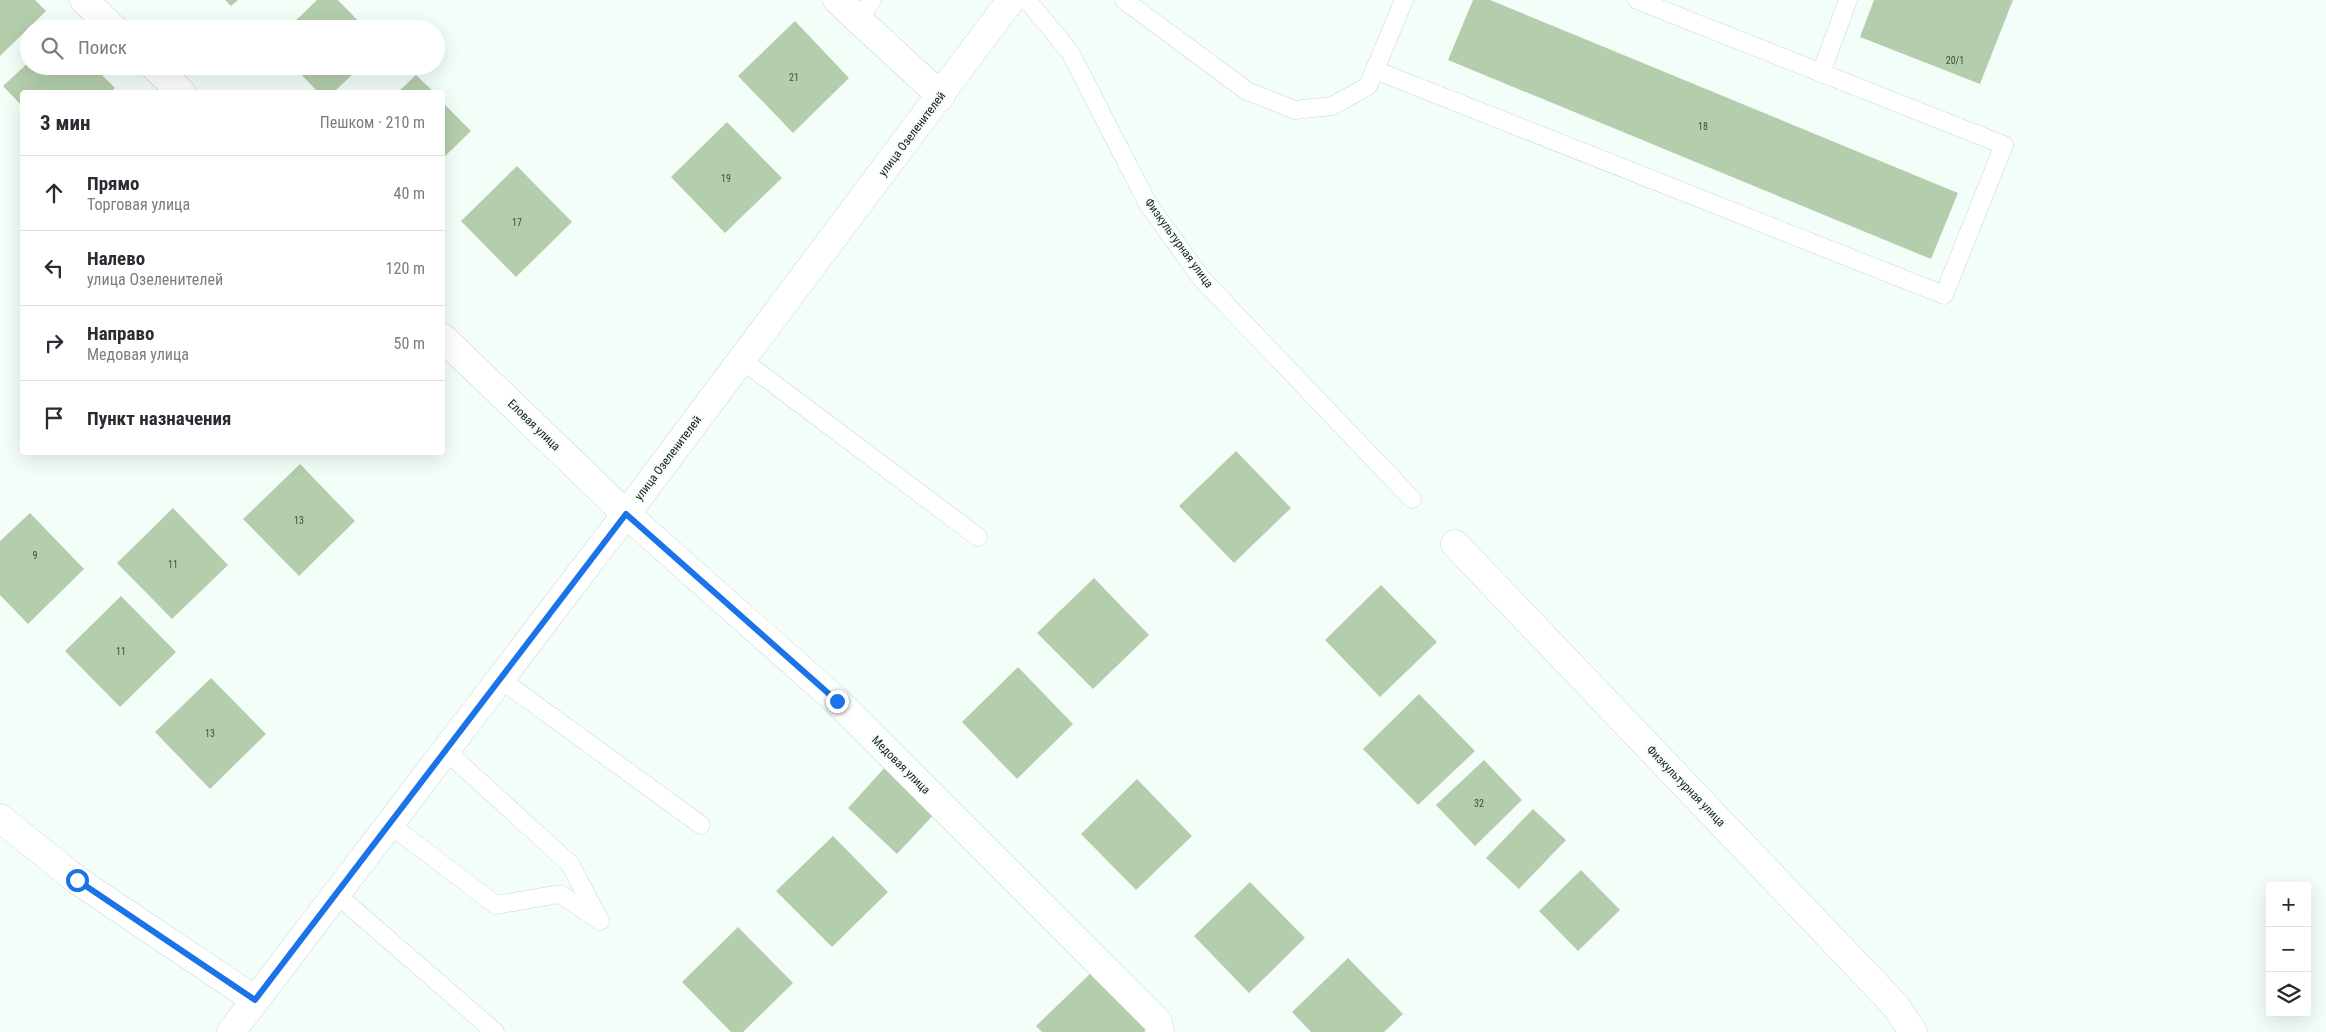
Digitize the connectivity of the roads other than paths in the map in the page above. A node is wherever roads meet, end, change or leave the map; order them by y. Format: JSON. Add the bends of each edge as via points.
{"nodes":[{"id":1,"x":84,"y":0,"type":"edge"},
{"id":2,"x":837,"y":0,"type":"edge"},
{"id":3,"x":1011,"y":0,"type":"edge"},
{"id":4,"x":1027,"y":0,"type":"edge"},
{"id":5,"x":1124,"y":0,"type":"edge"},
{"id":6,"x":1404,"y":0,"type":"edge"},
{"id":7,"x":1636,"y":0,"type":"edge"},
{"id":8,"x":1848,"y":0,"type":"edge"},
{"id":9,"x":865,"y":10,"type":"edge"},
{"id":10,"x":105,"y":20,"type":"edge"},
{"id":11,"x":1375,"y":70,"type":"junction"},
{"id":12,"x":1821,"y":73,"type":"junction"},
{"id":13,"x":163,"y":75,"type":"edge"},
{"id":14,"x":179,"y":90,"type":"edge"},
{"id":15,"x":941,"y":96,"type":"junction"},
{"id":16,"x":445,"y":339,"type":"edge"},
{"id":17,"x":742,"y":360,"type":"junction"},
{"id":18,"x":1412,"y":499,"type":"dead end"},
{"id":19,"x":626,"y":514,"type":"junction"},
{"id":20,"x":978,"y":537,"type":"dead end"},
{"id":21,"x":1455,"y":544,"type":"dead end"},
{"id":22,"x":500,"y":679,"type":"junction"},
{"id":23,"x":445,"y":750,"type":"junction"},
{"id":24,"x":0,"y":818,"type":"edge"},
{"id":25,"x":389,"y":824,"type":"junction"},
{"id":26,"x":701,"y":825,"type":"dead end"},
{"id":27,"x":336,"y":894,"type":"junction"},
{"id":28,"x":255,"y":1000,"type":"junction"},
{"id":29,"x":230,"y":1032,"type":"edge"},
{"id":30,"x":495,"y":1032,"type":"edge"},
{"id":31,"x":1160,"y":1032,"type":"edge"},
{"id":32,"x":1913,"y":1032,"type":"edge"}],
"edges":[{"from":1,"to":10,"type":"street"},
{"from":2,"to":9,"type":"street"},
{"from":3,"to":15,"type":"street","name":"улица Озеленителей"},
{"from":4,"to":18,"type":"lane","name":"Физкультурная улица","via":[[1070,52],[1148,204],[1201,278]]},
{"from":5,"to":11,"type":"lane","via":[[1247,90],[1295,110],[1332,106],[1368,86]]},
{"from":6,"to":11,"type":"lane"},
{"from":7,"to":12,"type":"lane"},
{"from":8,"to":12,"type":"lane"},
{"from":9,"to":15,"type":"street"},
{"from":11,"to":12,"type":"lane","via":[[1944,295],[2004,145]]},
{"from":13,"to":14,"type":"street"},
{"from":15,"to":17,"type":"street","name":"улица Озеленителей"},
{"from":16,"to":19,"type":"street","name":"Еловая улица"},
{"from":17,"to":19,"type":"street","name":"улица Озеленителей"},
{"from":17,"to":20,"type":"lane"},
{"from":19,"to":22,"type":"street","name":"улица Озеленителей"},
{"from":19,"to":31,"type":"street","name":"Медовая улица","via":[[837,701],[1158,1022]]},
{"from":21,"to":32,"type":"street","name":"Физкультурная улица","via":[[1895,1004]]},
{"from":22,"to":23,"type":"street","name":"улица Озеленителей"},
{"from":22,"to":26,"type":"lane"},
{"from":23,"to":25,"type":"street","name":"улица Озеленителей"},
{"from":23,"to":25,"type":"lane","via":[[570,864],[600,921],[560,894],[496,905]]},
{"from":24,"to":28,"type":"street","via":[[77,880]]},
{"from":25,"to":27,"type":"street","name":"улица Озеленителей"},
{"from":27,"to":28,"type":"street","name":"улица Озеленителей"},
{"from":27,"to":30,"type":"lane"},
{"from":28,"to":29,"type":"street","name":"улица Озеленителей"}]}
